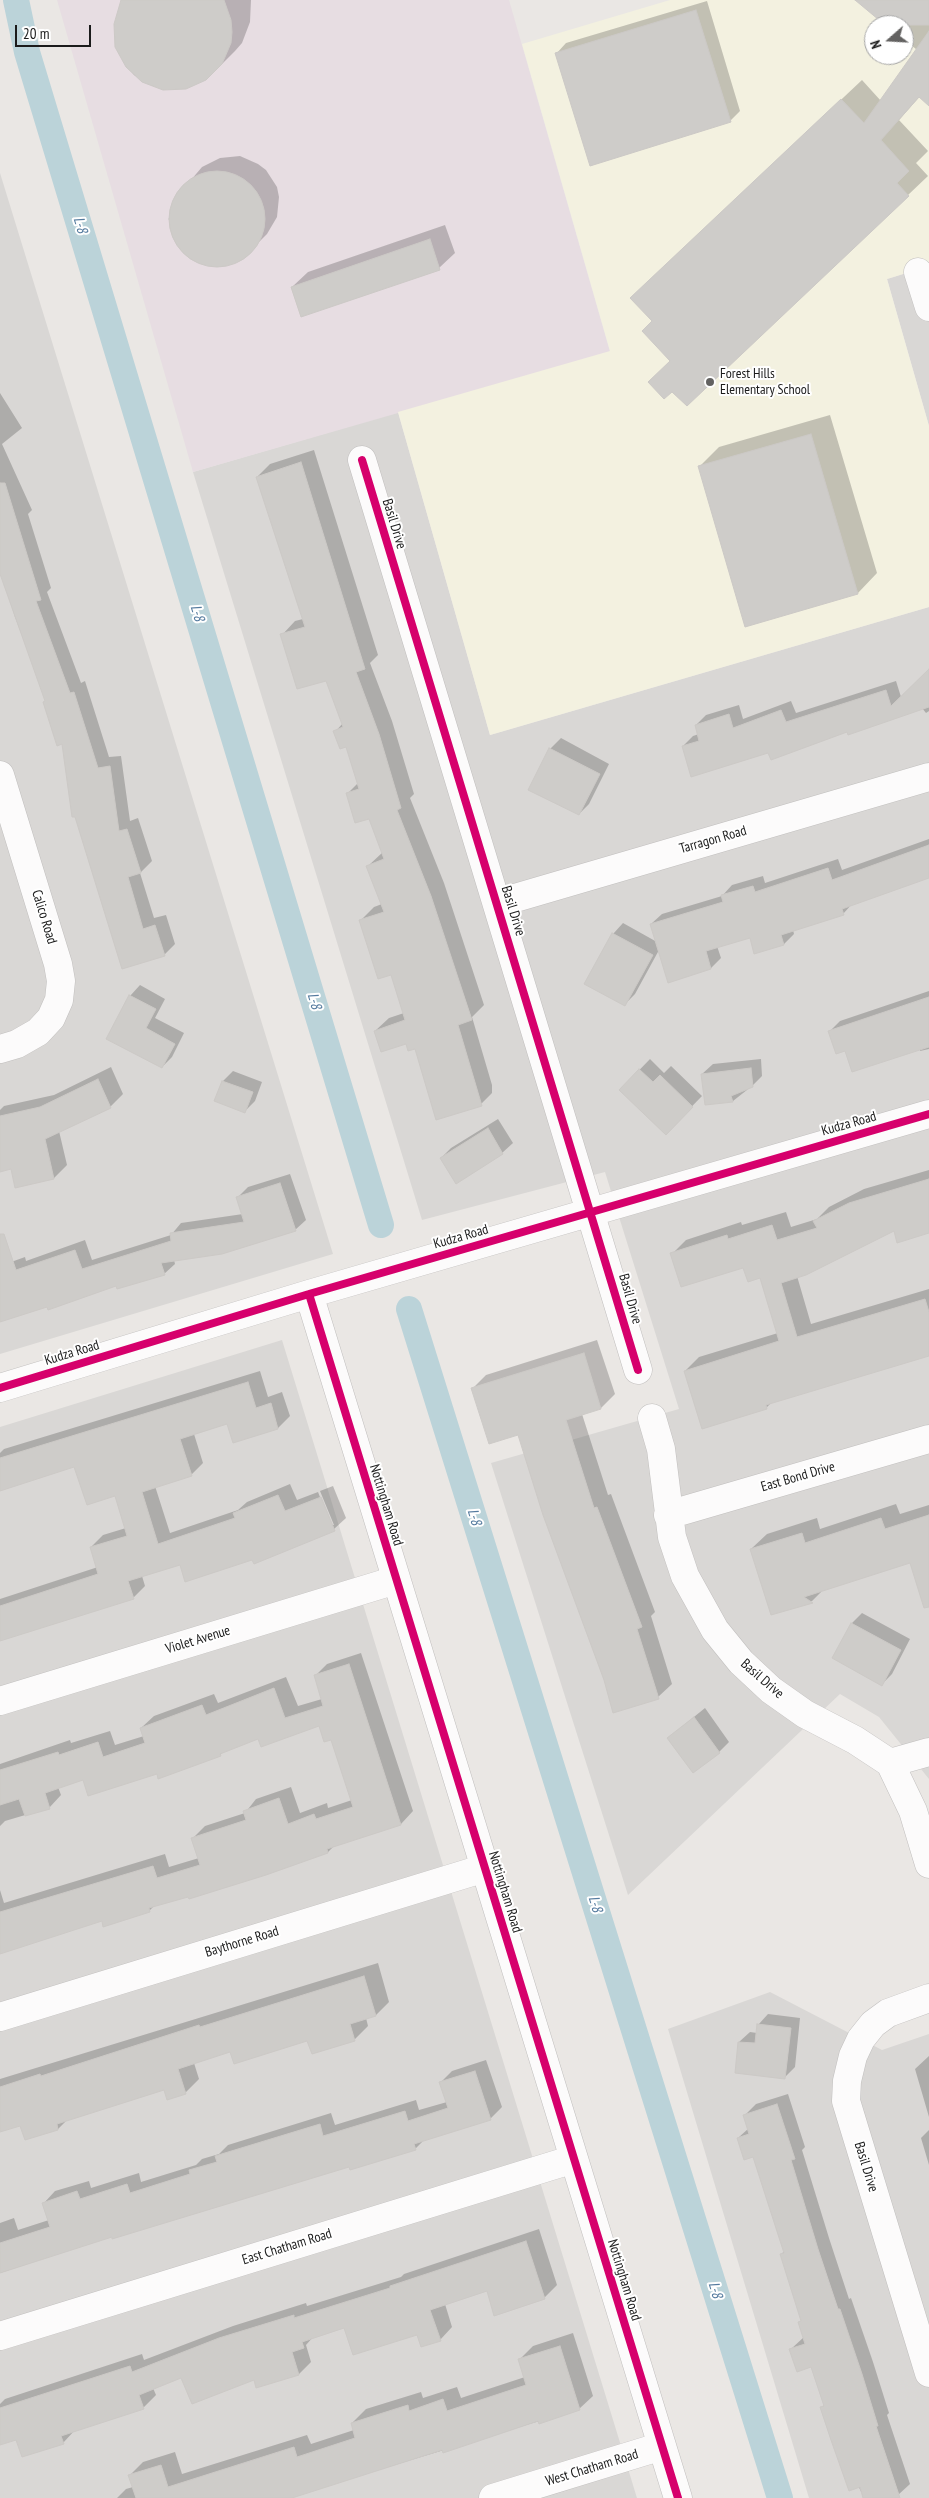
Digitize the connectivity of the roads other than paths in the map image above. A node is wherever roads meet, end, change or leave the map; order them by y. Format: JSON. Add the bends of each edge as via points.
{"nodes":[{"id":1,"x":918,"y":272,"type":"dead end"},
{"id":2,"x":929,"y":306,"type":"edge"},
{"id":3,"x":362,"y":460,"type":"dead end"},
{"id":4,"x":0,"y":775,"type":"edge"},
{"id":5,"x":929,"y":777,"type":"edge"},
{"id":6,"x":498,"y":903,"type":"junction"},
{"id":7,"x":8,"y":1046,"type":"edge"},
{"id":8,"x":929,"y":1114,"type":"edge"},
{"id":9,"x":592,"y":1212,"type":"junction"},
{"id":10,"x":309,"y":1294,"type":"junction"},
{"id":11,"x":638,"y":1370,"type":"dead end"},
{"id":12,"x":0,"y":1388,"type":"edge"},
{"id":13,"x":652,"y":1418,"type":"dead end"},
{"id":14,"x":929,"y":1439,"type":"edge"},
{"id":15,"x":668,"y":1515,"type":"junction"},
{"id":16,"x":396,"y":1580,"type":"junction"},
{"id":17,"x":0,"y":1701,"type":"edge"},
{"id":18,"x":929,"y":1752,"type":"edge"},
{"id":19,"x":890,"y":1763,"type":"junction"},
{"id":20,"x":929,"y":1864,"type":"edge"},
{"id":21,"x":485,"y":1868,"type":"junction"},
{"id":22,"x":929,"y":1998,"type":"edge"},
{"id":23,"x":0,"y":2017,"type":"edge"},
{"id":24,"x":574,"y":2159,"type":"junction"},
{"id":25,"x":0,"y":2336,"type":"edge"},
{"id":26,"x":929,"y":2373,"type":"edge"},
{"id":27,"x":662,"y":2446,"type":"junction"},
{"id":28,"x":493,"y":2498,"type":"edge"},
{"id":29,"x":678,"y":2498,"type":"edge"}],
"edges":[{"from":1,"to":2,"type":"street"},
{"from":3,"to":6,"type":"street","name":"Basil Drive"},
{"from":4,"to":7,"type":"street","name":"Calico Road","via":[[61,981],[59,1000],[51,1018],[38,1032]]},
{"from":5,"to":6,"type":"street","name":"Tarragon Road"},
{"from":6,"to":9,"type":"street","name":"Basil Drive"},
{"from":8,"to":9,"type":"street","name":"Kudza Road"},
{"from":9,"to":10,"type":"street","name":"Kudza Road"},
{"from":9,"to":11,"type":"street","name":"Basil Drive"},
{"from":10,"to":12,"type":"street","name":"Kudza Road"},
{"from":10,"to":16,"type":"street","name":"Nottingham Road"},
{"from":13,"to":15,"type":"street","name":"Basil Drive","via":[[662,1449]]},
{"from":14,"to":15,"type":"street","name":"East Bond Drive"},
{"from":15,"to":19,"type":"street","name":"Basil Drive","via":[[672,1537],[689,1583],[715,1630],[741,1662],[771,1690],[798,1709]]},
{"from":16,"to":17,"type":"street","name":"Violet Avenue"},
{"from":16,"to":21,"type":"street","name":"Nottingham Road"},
{"from":18,"to":19,"type":"street"},
{"from":19,"to":20,"type":"street","via":[[913,1811]]},
{"from":21,"to":23,"type":"street","name":"Baythorne Road"},
{"from":21,"to":24,"type":"street","name":"Nottingham Road"},
{"from":22,"to":26,"type":"street","name":"Basil Drive","via":[[888,2013],[867,2032],[853,2056],[846,2101]]},
{"from":24,"to":25,"type":"street","name":"East Chatham Road"},
{"from":24,"to":27,"type":"street","name":"Nottingham Road"},
{"from":27,"to":28,"type":"street","name":"West Chatham Road"},
{"from":27,"to":29,"type":"street","name":"Nottingham Road"}]}
